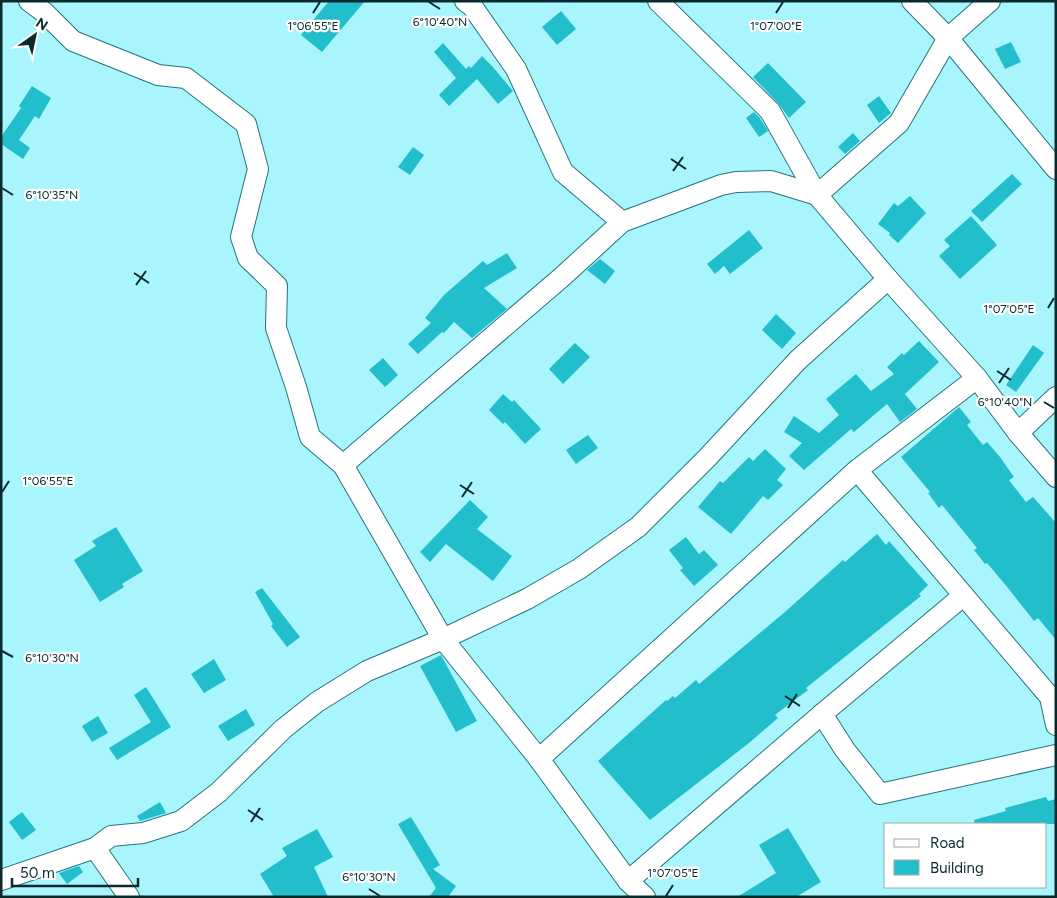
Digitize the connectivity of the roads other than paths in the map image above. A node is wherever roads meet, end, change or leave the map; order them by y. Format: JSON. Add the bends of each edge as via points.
{"nodes":[{"id":1,"x":29,"y":1,"type":"edge"},
{"id":2,"x":658,"y":1,"type":"edge"},
{"id":3,"x":912,"y":1,"type":"edge"},
{"id":4,"x":990,"y":1,"type":"edge"},
{"id":5,"x":471,"y":3,"type":"edge"},
{"id":6,"x":948,"y":38,"type":"junction"},
{"id":7,"x":1056,"y":169,"type":"edge"},
{"id":8,"x":817,"y":195,"type":"junction"},
{"id":9,"x":622,"y":222,"type":"junction"},
{"id":10,"x":888,"y":279,"type":"junction"},
{"id":11,"x":977,"y":378,"type":"junction"},
{"id":12,"x":1056,"y":397,"type":"edge"},
{"id":13,"x":1018,"y":433,"type":"junction"},
{"id":14,"x":344,"y":465,"type":"junction"},
{"id":15,"x":857,"y":470,"type":"junction"},
{"id":16,"x":1056,"y":477,"type":"edge"},
{"id":17,"x":963,"y":596,"type":"junction"},
{"id":18,"x":443,"y":639,"type":"junction"},
{"id":19,"x":822,"y":714,"type":"junction"},
{"id":20,"x":1056,"y":725,"type":"edge"},
{"id":21,"x":1056,"y":754,"type":"edge"},
{"id":22,"x":539,"y":759,"type":"junction"},
{"id":23,"x":95,"y":848,"type":"junction"},
{"id":24,"x":1,"y":880,"type":"edge"},
{"id":25,"x":628,"y":881,"type":"junction"},
{"id":26,"x":129,"y":897,"type":"edge"},
{"id":27,"x":644,"y":897,"type":"edge"}],
"edges":[{"from":1,"to":14,"type":"street","via":[[73,41],[158,75],[186,78],[246,124],[258,169],[241,238],[248,258],[277,286],[276,328],[310,437]]},
{"from":2,"to":8,"type":"street","via":[[770,111]]},
{"from":3,"to":6,"type":"street"},
{"from":4,"to":6,"type":"street"},
{"from":5,"to":9,"type":"street","via":[[516,69],[563,172]]},
{"from":6,"to":7,"type":"street"},
{"from":6,"to":8,"type":"street","via":[[899,123]]},
{"from":8,"to":9,"type":"street","via":[[771,181],[736,182]]},
{"from":8,"to":10,"type":"street"},
{"from":9,"to":14,"type":"street"},
{"from":10,"to":11,"type":"street"},
{"from":10,"to":18,"type":"street","via":[[798,360],[638,526],[564,578]]},
{"from":11,"to":13,"type":"street"},
{"from":11,"to":15,"type":"street"},
{"from":12,"to":13,"type":"street"},
{"from":13,"to":16,"type":"street"},
{"from":14,"to":18,"type":"street"},
{"from":15,"to":17,"type":"street"},
{"from":15,"to":22,"type":"street"},
{"from":17,"to":19,"type":"street"},
{"from":17,"to":20,"type":"street","via":[[1050,697]]},
{"from":18,"to":22,"type":"street"},
{"from":18,"to":23,"type":"street","via":[[367,671],[317,702],[283,729],[219,792],[181,821],[143,834],[111,836]]},
{"from":19,"to":21,"type":"street","via":[[845,750],[880,794]]},
{"from":19,"to":25,"type":"street"},
{"from":22,"to":25,"type":"street"},
{"from":23,"to":24,"type":"street"},
{"from":23,"to":26,"type":"street"},
{"from":25,"to":27,"type":"street"}]}
